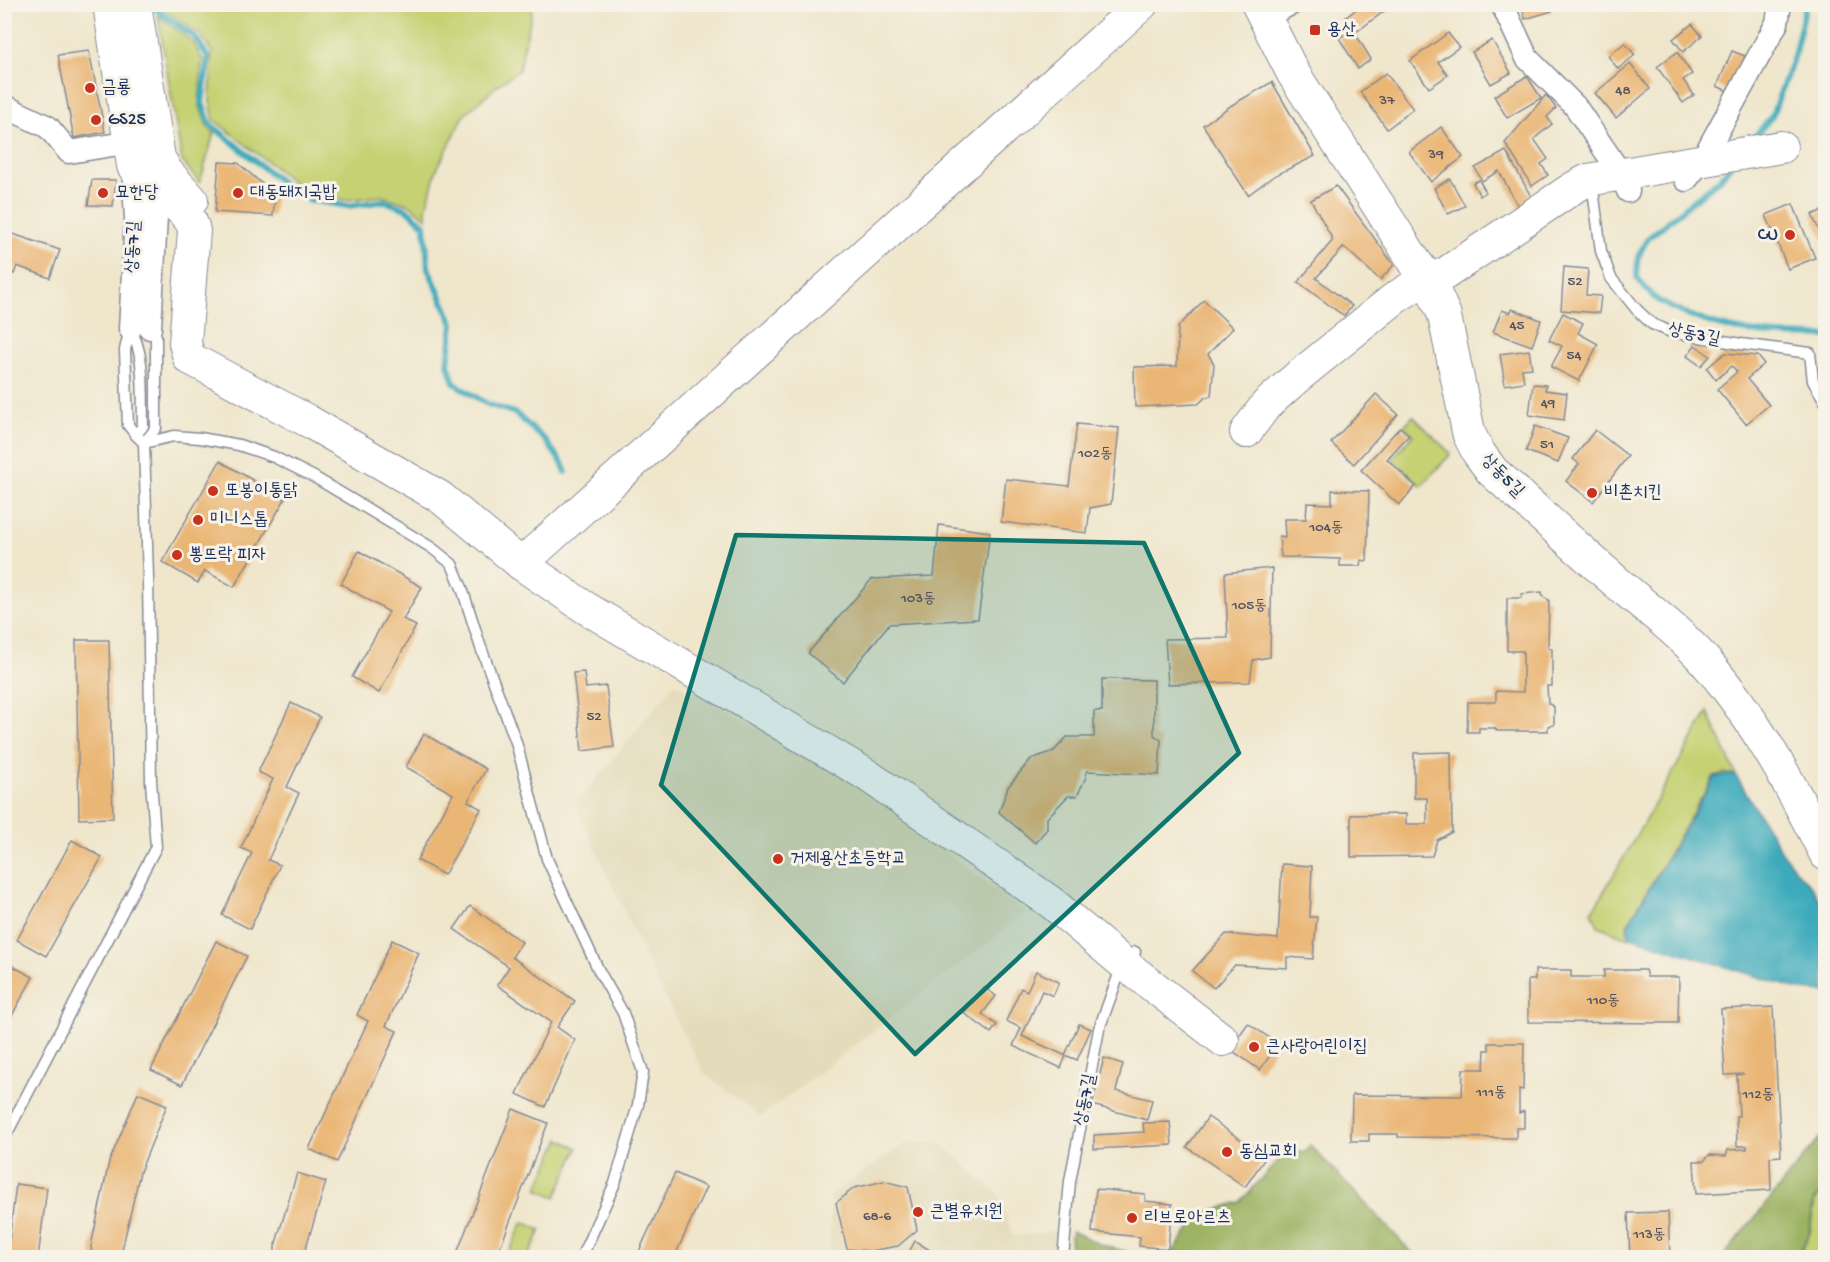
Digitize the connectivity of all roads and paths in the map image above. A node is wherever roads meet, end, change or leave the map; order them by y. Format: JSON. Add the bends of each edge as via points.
{"nodes":[{"id":1,"x":110,"y":4,"type":"edge"},
{"id":2,"x":135,"y":4,"type":"edge"},
{"id":3,"x":1114,"y":4,"type":"edge"},
{"id":4,"x":1142,"y":4,"type":"edge"},
{"id":5,"x":1502,"y":4,"type":"edge"},
{"id":6,"x":1780,"y":4,"type":"edge"},
{"id":7,"x":1277,"y":6,"type":"edge"},
{"id":8,"x":4,"y":106,"type":"edge"},
{"id":9,"x":140,"y":154,"type":"junction"},
{"id":10,"x":1735,"y":163,"type":"joint"},
{"id":11,"x":1625,"y":182,"type":"junction"},
{"id":12,"x":1591,"y":189,"type":"junction"},
{"id":13,"x":158,"y":192,"type":"junction"},
{"id":14,"x":200,"y":228,"type":"junction"},
{"id":15,"x":156,"y":238,"type":"junction"},
{"id":16,"x":1441,"y":284,"type":"junction"},
{"id":17,"x":140,"y":328,"type":"junction"},
{"id":18,"x":1826,"y":403,"type":"edge"},
{"id":19,"x":1252,"y":436,"type":"dead end"},
{"id":20,"x":140,"y":439,"type":"junction"},
{"id":21,"x":521,"y":553,"type":"junction"},
{"id":22,"x":1817,"y":820,"type":"edge"},
{"id":23,"x":1826,"y":854,"type":"edge"},
{"id":24,"x":1129,"y":958,"type":"junction"},
{"id":25,"x":1229,"y":1033,"type":"dead end"},
{"id":26,"x":4,"y":1139,"type":"edge"},
{"id":27,"x":581,"y":1257,"type":"edge"},
{"id":28,"x":1063,"y":1257,"type":"edge"}],
"edges":[{"from":1,"to":9,"type":"street","name":"상동7길"},
{"from":2,"to":9,"type":"street","name":"상동7길"},
{"from":3,"to":21,"type":"street"},
{"from":4,"to":21,"type":"street"},
{"from":5,"to":11,"type":"street","via":[[1527,58],[1575,106]]},
{"from":6,"to":10,"type":"street"},
{"from":7,"to":16,"type":"main road","name":"상동5길","via":[[1293,73],[1415,262]]},
{"from":8,"to":9,"type":"street","via":[[48,127],[69,152]]},
{"from":9,"to":13,"type":"street","via":[[138,174]]},
{"from":9,"to":14,"type":"street","name":"상동7길","via":[[162,165],[202,209],[210,222]]},
{"from":9,"to":17,"type":"street","name":"상동7길","via":[[136,218]]},
{"from":10,"to":11,"type":"street"},
{"from":11,"to":12,"type":"street"},
{"from":12,"to":16,"type":"street","via":[[1579,205]]},
{"from":12,"to":18,"type":"lane","name":"상동3길","via":[[1601,251],[1611,278],[1652,324],[1681,334],[1810,353],[1813,381]]},
{"from":13,"to":14,"type":"street"},
{"from":13,"to":15,"type":"street","name":"상동7길"},
{"from":14,"to":15,"type":"street","via":[[186,220],[168,221]]},
{"from":14,"to":21,"type":"street","via":[[185,343],[189,358],[440,496]]},
{"from":15,"to":17,"type":"street","name":"상동7길"},
{"from":16,"to":19,"type":"street","via":[[1395,298],[1266,405]]},
{"from":16,"to":22,"type":"main road","name":"상동5길","via":[[1469,434],[1485,462],[1705,661]]},
{"from":17,"to":20,"type":"lane","via":[[126,339],[125,350],[128,425]]},
{"from":17,"to":20,"type":"lane","via":[[156,336],[156,428]]},
{"from":20,"to":26,"type":"lane","via":[[156,848]]},
{"from":20,"to":27,"type":"lane","via":[[200,438],[274,457],[366,508],[452,564],[516,742],[547,858],[599,971],[623,1013],[643,1072],[638,1105],[615,1183]]},
{"from":21,"to":24,"type":"street","via":[[586,608],[867,775]]},
{"from":22,"to":23,"type":"main road","name":"상동5길"},
{"from":24,"to":25,"type":"street"},
{"from":24,"to":28,"type":"lane","name":"상동7길","via":[[1099,1029],[1070,1181]]}]}
